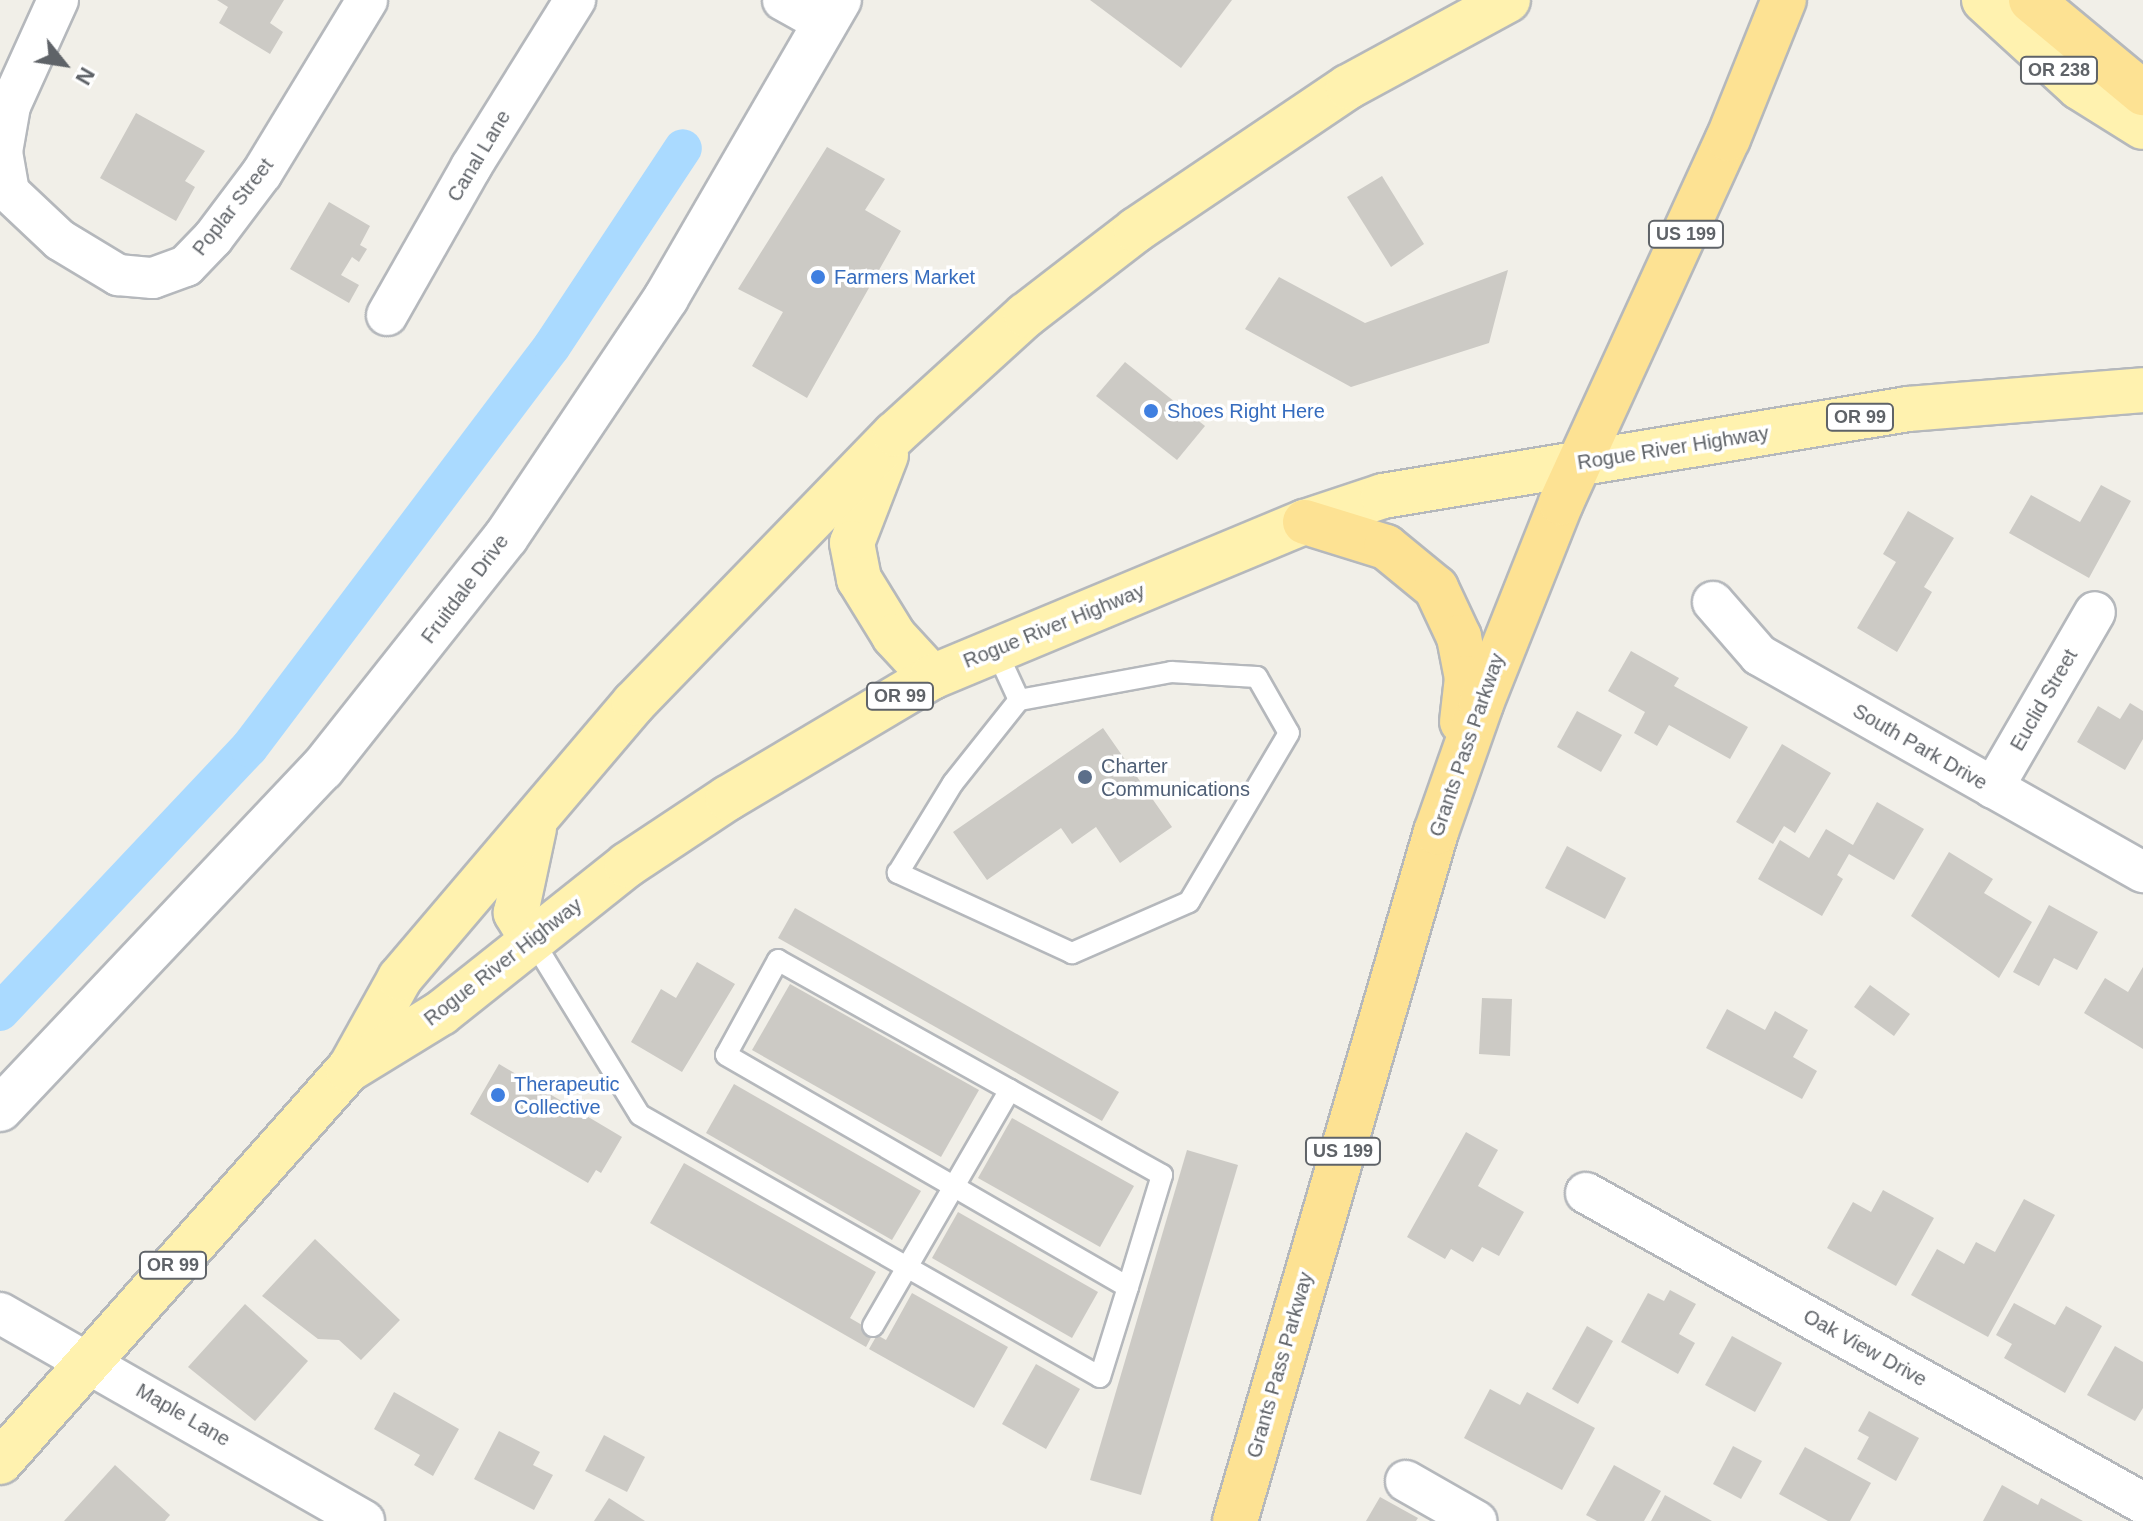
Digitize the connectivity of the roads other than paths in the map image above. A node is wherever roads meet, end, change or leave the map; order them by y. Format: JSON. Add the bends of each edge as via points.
{"nodes":[{"id":1,"x":58,"y":0,"type":"edge"},
{"id":2,"x":367,"y":0,"type":"edge"},
{"id":3,"x":575,"y":0,"type":"edge"},
{"id":4,"x":783,"y":0,"type":"edge"},
{"id":5,"x":1508,"y":0,"type":"edge"},
{"id":6,"x":1784,"y":0,"type":"edge"},
{"id":7,"x":1984,"y":0,"type":"edge"},
{"id":8,"x":2031,"y":0,"type":"edge"},
{"id":9,"x":832,"y":12,"type":"edge"},
{"id":10,"x":2143,"y":93,"type":"edge"},
{"id":11,"x":2143,"y":127,"type":"edge"},
{"id":12,"x":387,"y":315,"type":"dead end"},
{"id":13,"x":2143,"y":390,"type":"edge"},
{"id":14,"x":895,"y":434,"type":"junction"},
{"id":15,"x":1580,"y":463,"type":"junction"},
{"id":16,"x":1305,"y":522,"type":"junction"},
{"id":17,"x":1713,"y":602,"type":"dead end"},
{"id":18,"x":2095,"y":612,"type":"dead end"},
{"id":19,"x":996,"y":650,"type":"junction"},
{"id":20,"x":932,"y":677,"type":"junction"},
{"id":21,"x":1019,"y":700,"type":"junction"},
{"id":22,"x":1455,"y":781,"type":"junction"},
{"id":23,"x":1993,"y":788,"type":"junction"},
{"id":24,"x":536,"y":821,"type":"junction"},
{"id":25,"x":2143,"y":872,"type":"edge"},
{"id":26,"x":532,"y":939,"type":"junction"},
{"id":27,"x":348,"y":1070,"type":"junction"},
{"id":28,"x":1010,"y":1090,"type":"junction"},
{"id":29,"x":0,"y":1109,"type":"edge"},
{"id":30,"x":952,"y":1186,"type":"junction"},
{"id":31,"x":1586,"y":1193,"type":"dead end"},
{"id":32,"x":906,"y":1266,"type":"junction"},
{"id":33,"x":1128,"y":1287,"type":"junction"},
{"id":34,"x":0,"y":1313,"type":"edge"},
{"id":35,"x":873,"y":1326,"type":"dead end"},
{"id":36,"x":87,"y":1360,"type":"junction"},
{"id":37,"x":0,"y":1462,"type":"edge"},
{"id":38,"x":1406,"y":1481,"type":"dead end"},
{"id":39,"x":2143,"y":1503,"type":"edge"},
{"id":40,"x":364,"y":1521,"type":"edge"},
{"id":41,"x":1235,"y":1521,"type":"edge"},
{"id":42,"x":1476,"y":1521,"type":"edge"}],
"edges":[{"from":1,"to":2,"type":"street","name":"Poplar Street","via":[[10,106],[2,152],[9,192],[60,240],[118,275],[153,278],[186,266],[213,238],[262,173]]},
{"from":3,"to":12,"type":"street","name":"Canal Lane"},
{"from":4,"to":9,"type":"street"},
{"from":5,"to":14,"type":"main road","number":"OR 99","via":[[1348,87],[1136,230],[1026,315]]},
{"from":6,"to":15,"type":"highway","name":"Grants Pass Parkway","number":"US 199","via":[[1722,154]]},
{"from":7,"to":11,"type":"main road","number":"OR 238","via":[[2079,87]]},
{"from":8,"to":10,"type":"highway"},
{"from":9,"to":29,"type":"street","name":"Fruitdale Drive","via":[[666,298],[496,550],[322,769]]},
{"from":13,"to":15,"type":"main road","name":"Rogue River Highway","number":"OR 99","via":[[1908,409]]},
{"from":14,"to":20,"type":"main road","via":[[852,543],[859,579],[894,636]]},
{"from":14,"to":24,"type":"main road","number":"OR 99","via":[[634,703]]},
{"from":15,"to":16,"type":"main road","name":"Rogue River Highway","number":"OR 99","via":[[1383,496]]},
{"from":15,"to":22,"type":"highway","name":"Grants Pass Parkway","number":"US 199","via":[[1517,608]]},
{"from":16,"to":19,"type":"main road","name":"Rogue River Highway","number":"OR 99"},
{"from":16,"to":22,"type":"highway","via":[[1386,547],[1436,588],[1459,637],[1467,678]]},
{"from":17,"to":23,"type":"street","name":"South Park Drive","via":[[1759,655]]},
{"from":18,"to":23,"type":"street","name":"Euclid Street"},
{"from":19,"to":20,"type":"main road","name":"Rogue River Highway","number":"OR 99"},
{"from":19,"to":21,"type":"lane"},
{"from":20,"to":26,"type":"main road","name":"Rogue River Highway","number":"OR 99","via":[[728,798],[627,865]]},
{"from":21,"to":21,"type":"lane","via":[[1171,672],[1257,677],[1289,733],[1189,902],[1072,953],[898,873],[953,783]]},
{"from":22,"to":41,"type":"highway","name":"Grants Pass Parkway","number":"US 199"},
{"from":23,"to":25,"type":"street","name":"South Park Drive"},
{"from":24,"to":26,"type":"main road","via":[[516,913]]},
{"from":24,"to":27,"type":"main road","number":"OR 99","via":[[400,978]]},
{"from":26,"to":27,"type":"main road","name":"Rogue River Highway","number":"OR 99","via":[[441,1013]]},
{"from":26,"to":32,"type":"lane","via":[[640,1115]]},
{"from":27,"to":36,"type":"main road","name":"Rogue River Highway","number":"OR 99"},
{"from":28,"to":30,"type":"lane"},
{"from":28,"to":30,"type":"lane","via":[[778,960],[726,1055]]},
{"from":28,"to":33,"type":"lane","via":[[1162,1175]]},
{"from":30,"to":32,"type":"lane"},
{"from":30,"to":33,"type":"lane"},
{"from":31,"to":39,"type":"street","name":"Oak View Drive"},
{"from":32,"to":33,"type":"lane","via":[[1100,1377]]},
{"from":32,"to":35,"type":"lane"},
{"from":34,"to":36,"type":"street","name":"Maple Lane"},
{"from":36,"to":37,"type":"main road","name":"Rogue River Highway","number":"OR 99"},
{"from":36,"to":40,"type":"street","name":"Maple Lane"},
{"from":38,"to":42,"type":"street"}]}
